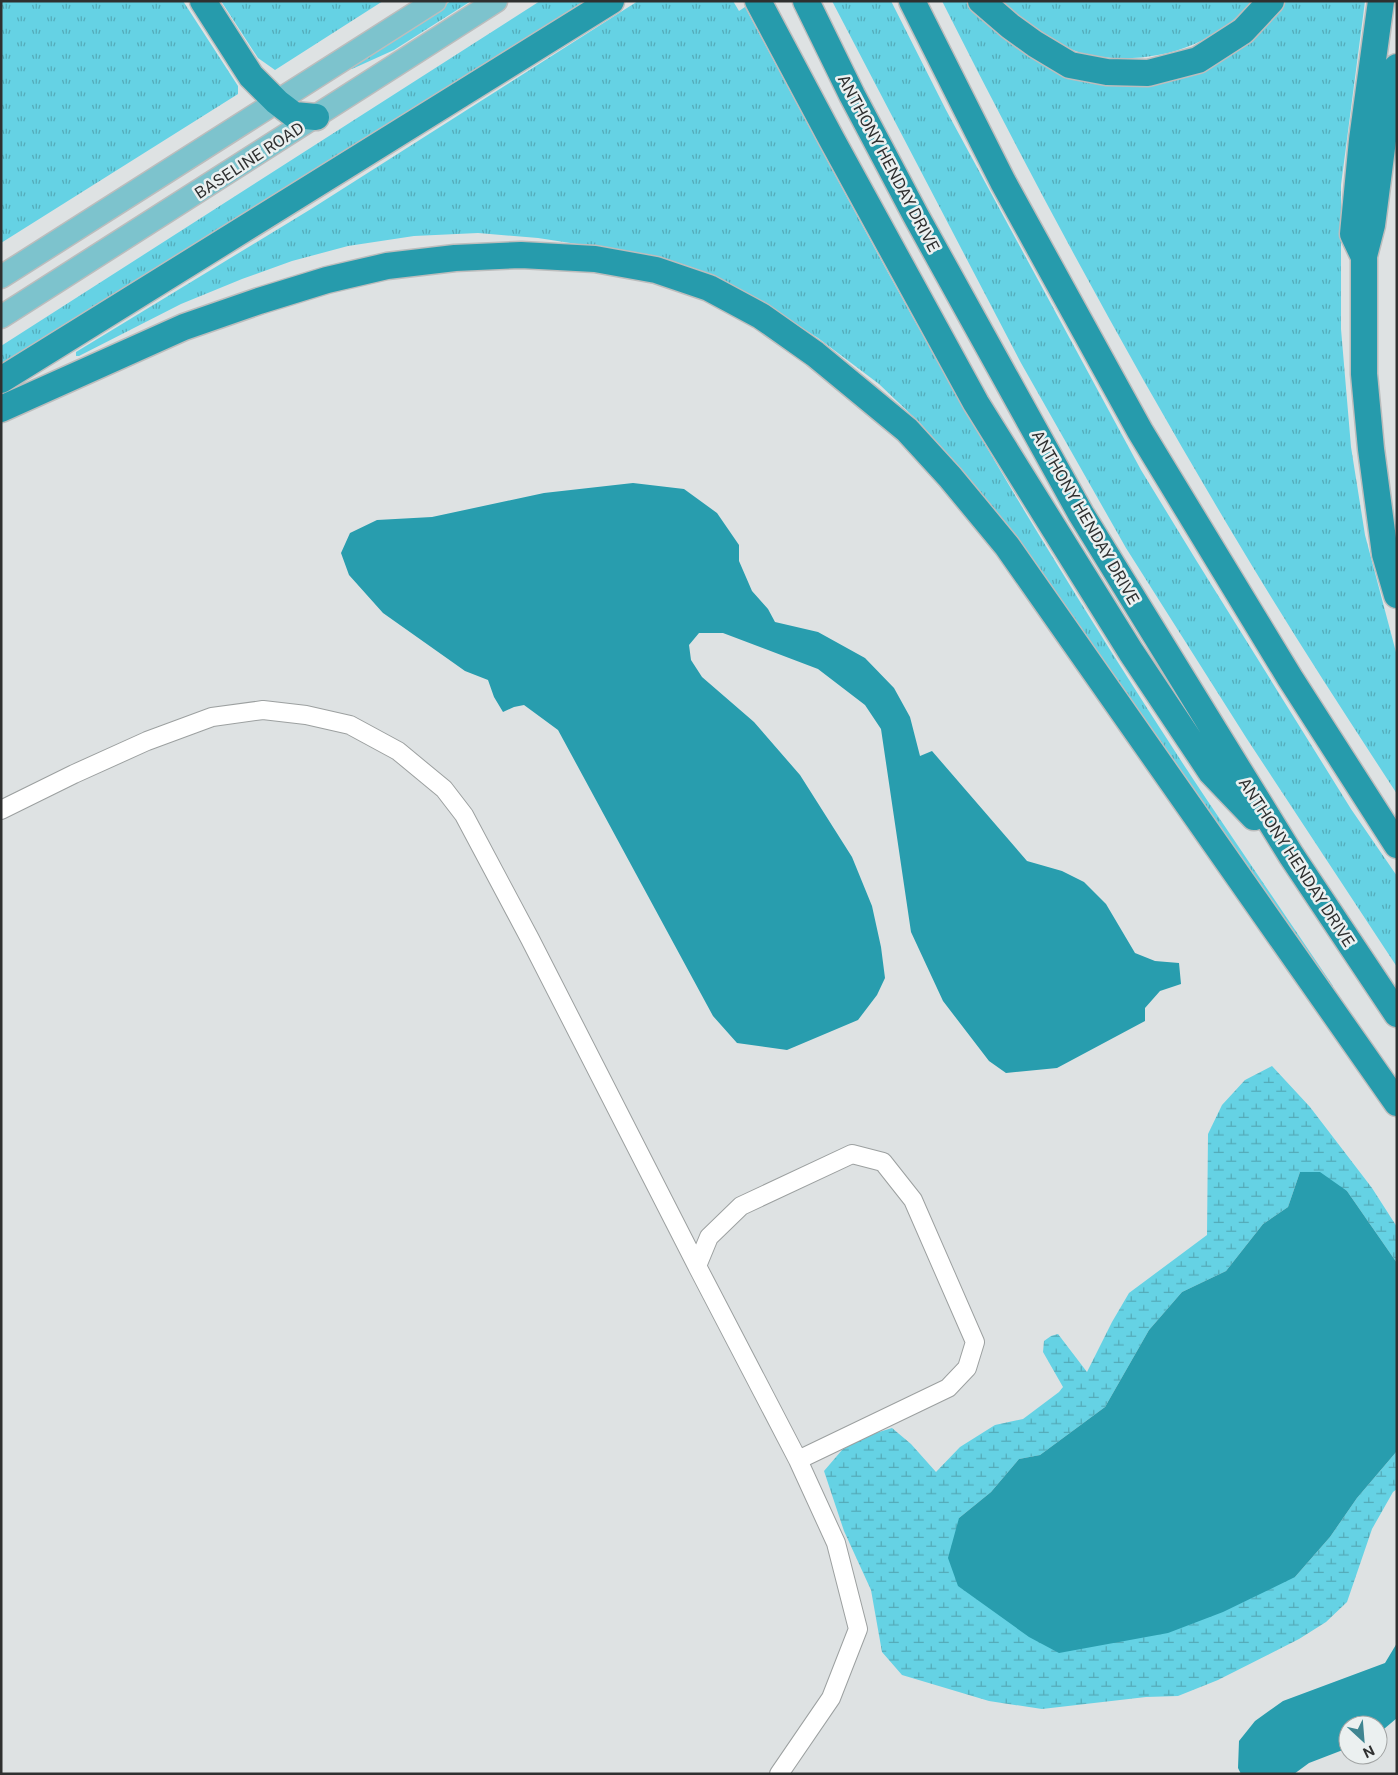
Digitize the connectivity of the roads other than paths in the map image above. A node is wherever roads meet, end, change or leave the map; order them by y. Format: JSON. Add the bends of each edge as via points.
{"nodes":[{"id":1,"x":203,"y":1,"type":"edge"},
{"id":2,"x":435,"y":1,"type":"edge"},
{"id":3,"x":496,"y":1,"type":"edge"},
{"id":4,"x":611,"y":1,"type":"edge"},
{"id":5,"x":758,"y":1,"type":"edge"},
{"id":6,"x":806,"y":1,"type":"edge"},
{"id":7,"x":912,"y":1,"type":"edge"},
{"id":8,"x":981,"y":1,"type":"edge"},
{"id":9,"x":1271,"y":1,"type":"edge"},
{"id":10,"x":1381,"y":1,"type":"edge"},
{"id":11,"x":1397,"y":66,"type":"edge"},
{"id":12,"x":277,"y":102,"type":"junction"},
{"id":13,"x":316,"y":117,"type":"junction"},
{"id":14,"x":1364,"y":256,"type":"junction"},
{"id":15,"x":1,"y":276,"type":"edge"},
{"id":16,"x":1,"y":317,"type":"edge"},
{"id":17,"x":1,"y":380,"type":"edge"},
{"id":18,"x":1,"y":409,"type":"edge"},
{"id":19,"x":1397,"y":595,"type":"edge"},
{"id":20,"x":1,"y":810,"type":"edge"},
{"id":21,"x":1397,"y":845,"type":"edge"},
{"id":22,"x":1291,"y":855,"type":"junction"},
{"id":23,"x":1397,"y":1014,"type":"edge"},
{"id":24,"x":1397,"y":1103,"type":"edge"},
{"id":25,"x":697,"y":1266,"type":"junction"},
{"id":26,"x":798,"y":1460,"type":"junction"},
{"id":27,"x":779,"y":1774,"type":"edge"}],
"edges":[{"from":1,"to":12,"type":"highway","via":[[251,76]]},
{"from":2,"to":12,"type":"main road","name":"BASELINE ROAD"},
{"from":3,"to":13,"type":"main road","name":"BASELINE ROAD"},
{"from":4,"to":17,"type":"highway"},
{"from":5,"to":22,"type":"highway","via":[[976,403],[1116,628],[1211,772]]},
{"from":6,"to":22,"type":"highway","name":"ANTHONY HENDAY DRIVE","via":[[912,207],[1081,514]]},
{"from":7,"to":21,"type":"highway","via":[[1003,182],[1140,431],[1290,678]]},
{"from":8,"to":9,"type":"highway","via":[[1035,44],[1070,65],[1107,72],[1148,73],[1198,60],[1243,31]]},
{"from":10,"to":14,"type":"highway","via":[[1353,234]]},
{"from":11,"to":14,"type":"highway","via":[[1372,225]]},
{"from":12,"to":13,"type":"highway","via":[[294,115]]},
{"from":12,"to":15,"type":"main road","name":"BASELINE ROAD"},
{"from":13,"to":16,"type":"main road","name":"BASELINE ROAD"},
{"from":14,"to":19,"type":"highway","via":[[1364,374],[1371,449],[1385,554]]},
{"from":18,"to":24,"type":"highway","via":[[184,327],[327,280],[387,266],[522,255],[595,259],[656,270],[708,288],[761,316],[815,354],[907,430],[950,477],[1007,546]]},
{"from":20,"to":25,"type":"lane","via":[[131,748],[212,717],[263,710],[306,715],[350,725],[398,751],[444,789],[464,815]]},
{"from":22,"to":23,"type":"highway","name":"ANTHONY HENDAY DRIVE"},
{"from":25,"to":26,"type":"lane"},
{"from":25,"to":26,"type":"lane","via":[[709,1236],[741,1206],[852,1154],[883,1162],[913,1200],[975,1342],[967,1368],[948,1388]]},
{"from":26,"to":27,"type":"lane","via":[[836,1543],[858,1629],[831,1698]]}]}
